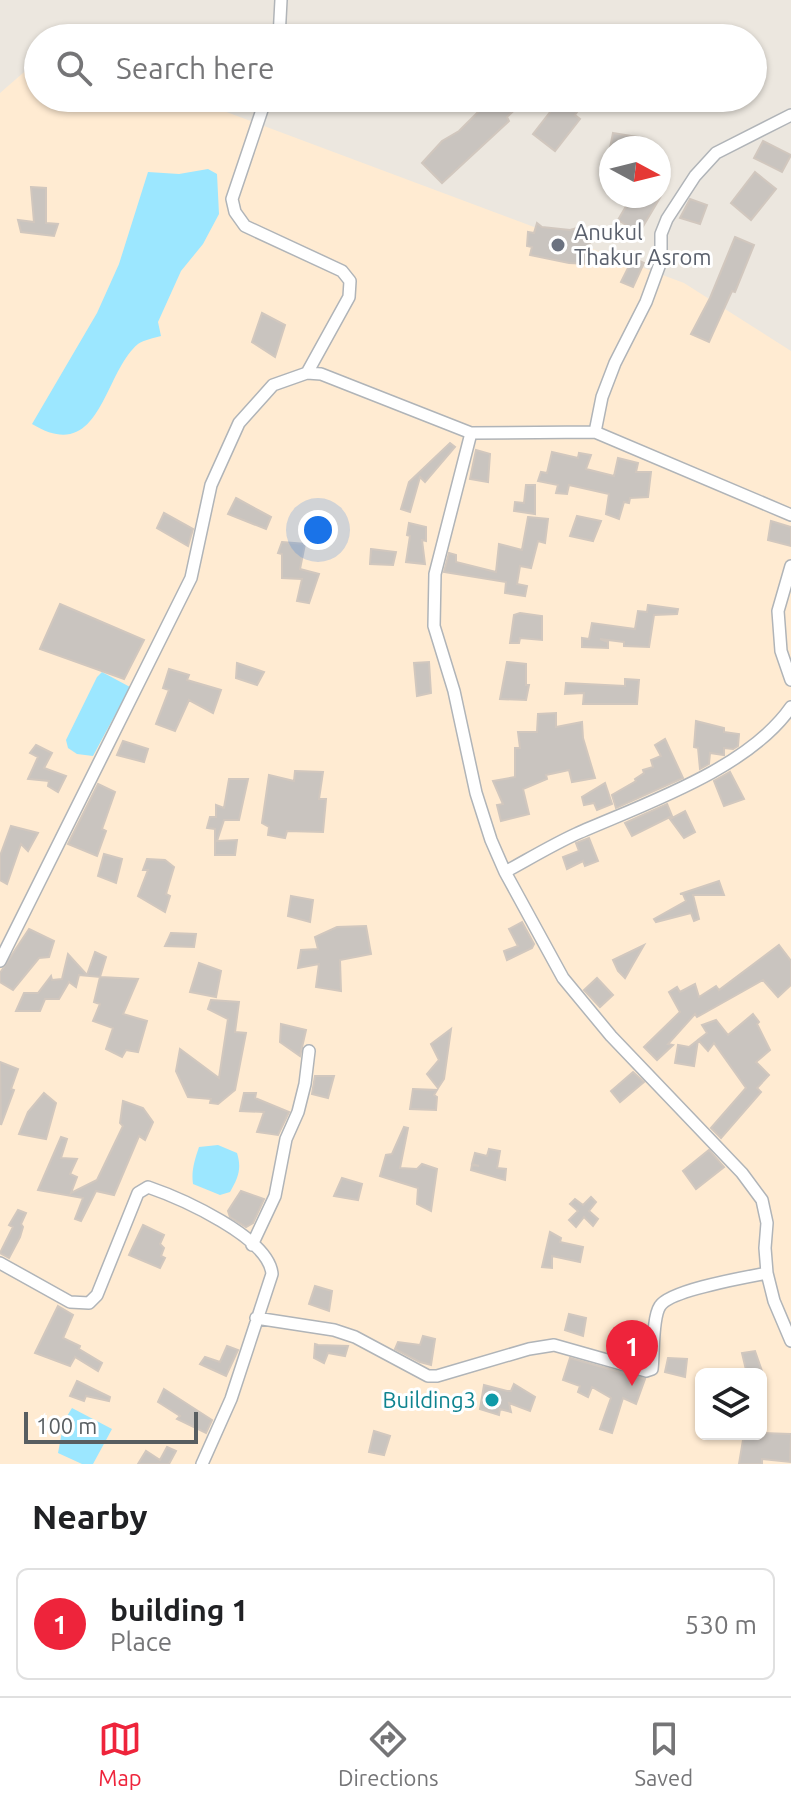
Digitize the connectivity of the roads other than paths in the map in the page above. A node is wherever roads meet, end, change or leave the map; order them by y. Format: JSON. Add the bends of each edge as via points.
{"nodes":[{"id":1,"x":281,"y":0,"type":"edge"},
{"id":2,"x":280,"y":24,"type":"edge"},
{"id":3,"x":261,"y":112,"type":"edge"},
{"id":4,"x":791,"y":115,"type":"edge"},
{"id":5,"x":307,"y":373,"type":"junction"},
{"id":6,"x":595,"y":432,"type":"junction"},
{"id":7,"x":471,"y":433,"type":"junction"},
{"id":8,"x":791,"y":515,"type":"edge"},
{"id":9,"x":791,"y":566,"type":"edge"},
{"id":10,"x":791,"y":680,"type":"edge"},
{"id":11,"x":791,"y":707,"type":"edge"},
{"id":12,"x":505,"y":872,"type":"junction"},
{"id":13,"x":0,"y":961,"type":"edge"},
{"id":14,"x":309,"y":1051,"type":"dead end"},
{"id":15,"x":252,"y":1245,"type":"junction"},
{"id":16,"x":0,"y":1263,"type":"edge"},
{"id":17,"x":767,"y":1273,"type":"junction"},
{"id":18,"x":256,"y":1318,"type":"junction"},
{"id":19,"x":791,"y":1341,"type":"edge"},
{"id":20,"x":202,"y":1464,"type":"edge"}],
"edges":[{"from":1,"to":2,"type":"street"},
{"from":3,"to":5,"type":"street","via":[[232,199],[235,212],[245,226],[342,271],[350,281],[349,297]]},
{"from":4,"to":6,"type":"street","via":[[716,153],[667,219],[661,261],[615,363]]},
{"from":5,"to":7,"type":"street"},
{"from":5,"to":13,"type":"street","via":[[273,385],[239,423],[211,485],[191,578]]},
{"from":6,"to":7,"type":"street"},
{"from":6,"to":8,"type":"street"},
{"from":7,"to":12,"type":"street","via":[[435,574],[434,626],[476,793]]},
{"from":9,"to":10,"type":"street","via":[[778,611],[781,651]]},
{"from":11,"to":12,"type":"street","via":[[767,735],[716,769]]},
{"from":12,"to":17,"type":"street","via":[[563,978],[762,1200]]},
{"from":14,"to":15,"type":"street","via":[[275,1196]]},
{"from":15,"to":16,"type":"street","via":[[188,1203],[148,1187],[138,1193],[97,1295],[89,1303],[70,1302]]},
{"from":15,"to":18,"type":"street","via":[[268,1259],[272,1274]]},
{"from":17,"to":18,"type":"street","via":[[712,1284],[666,1301],[657,1316],[652,1369],[646,1371],[554,1345],[428,1376],[355,1337]]},
{"from":17,"to":19,"type":"street"},
{"from":18,"to":20,"type":"street","via":[[231,1399]]}]}
